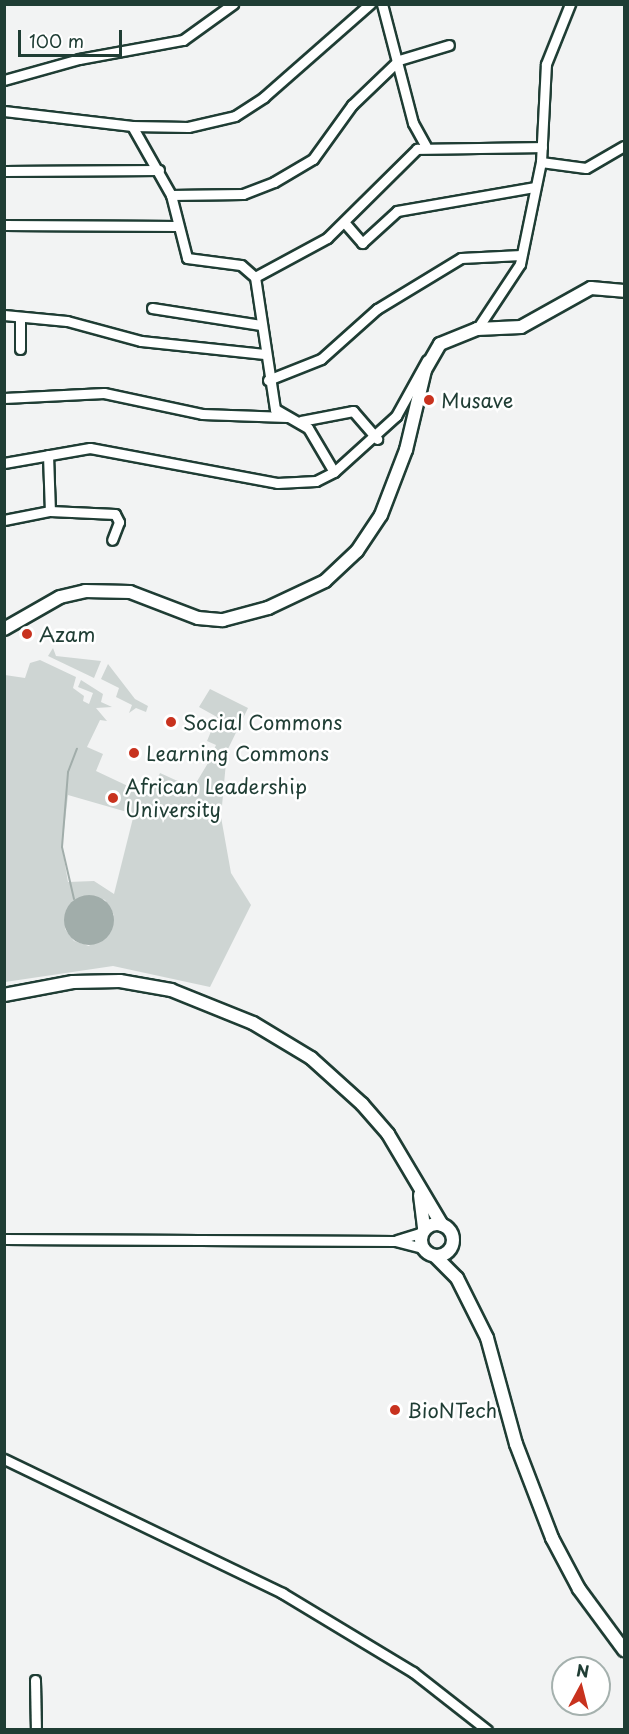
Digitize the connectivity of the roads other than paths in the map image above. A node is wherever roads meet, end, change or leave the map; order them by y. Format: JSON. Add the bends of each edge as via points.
{"nodes":[{"id":1,"x":233,"y":4,"type":"edge"},
{"id":2,"x":369,"y":4,"type":"edge"},
{"id":3,"x":382,"y":4,"type":"edge"},
{"id":4,"x":570,"y":4,"type":"edge"},
{"id":5,"x":450,"y":45,"type":"dead end"},
{"id":6,"x":399,"y":60,"type":"junction"},
{"id":7,"x":4,"y":80,"type":"edge"},
{"id":8,"x":4,"y":111,"type":"edge"},
{"id":9,"x":132,"y":126,"type":"junction"},
{"id":10,"x":426,"y":146,"type":"junction"},
{"id":11,"x":624,"y":146,"type":"edge"},
{"id":12,"x":542,"y":147,"type":"junction"},
{"id":13,"x":541,"y":162,"type":"junction"},
{"id":14,"x":159,"y":170,"type":"junction"},
{"id":15,"x":4,"y":171,"type":"edge"},
{"id":16,"x":534,"y":187,"type":"junction"},
{"id":17,"x":171,"y":195,"type":"junction"},
{"id":18,"x":344,"y":222,"type":"junction"},
{"id":19,"x":4,"y":225,"type":"edge"},
{"id":20,"x":178,"y":226,"type":"junction"},
{"id":21,"x":521,"y":255,"type":"junction"},
{"id":22,"x":255,"y":277,"type":"junction"},
{"id":23,"x":624,"y":291,"type":"edge"},
{"id":24,"x":152,"y":308,"type":"dead end"},
{"id":25,"x":4,"y":315,"type":"edge"},
{"id":26,"x":20,"y":317,"type":"junction"},
{"id":27,"x":261,"y":325,"type":"junction"},
{"id":28,"x":477,"y":329,"type":"junction"},
{"id":29,"x":20,"y":349,"type":"dead end"},
{"id":30,"x":264,"y":354,"type":"junction"},
{"id":31,"x":430,"y":358,"type":"junction"},
{"id":32,"x":268,"y":380,"type":"junction"},
{"id":33,"x":4,"y":398,"type":"edge"},
{"id":34,"x":288,"y":417,"type":"junction"},
{"id":35,"x":301,"y":421,"type":"junction"},
{"id":36,"x":377,"y":439,"type":"junction"},
{"id":37,"x":48,"y":455,"type":"junction"},
{"id":38,"x":4,"y":463,"type":"edge"},
{"id":39,"x":334,"y":472,"type":"junction"},
{"id":40,"x":50,"y":511,"type":"junction"},
{"id":41,"x":4,"y":520,"type":"edge"},
{"id":42,"x":112,"y":540,"type":"dead end"},
{"id":43,"x":4,"y":629,"type":"edge"},
{"id":44,"x":4,"y":995,"type":"edge"},
{"id":45,"x":420,"y":1194,"type":"junction"},
{"id":46,"x":442,"y":1225,"type":"junction"},
{"id":47,"x":424,"y":1231,"type":"junction"},
{"id":48,"x":4,"y":1239,"type":"edge"},
{"id":49,"x":395,"y":1241,"type":"junction"},
{"id":50,"x":452,"y":1247,"type":"junction"},
{"id":51,"x":423,"y":1248,"type":"junction"},
{"id":52,"x":435,"y":1256,"type":"junction"},
{"id":53,"x":457,"y":1278,"type":"junction"},
{"id":54,"x":4,"y":1459,"type":"edge"},
{"id":55,"x":624,"y":1650,"type":"edge"},
{"id":56,"x":35,"y":1680,"type":"dead end"},
{"id":57,"x":36,"y":1730,"type":"edge"},
{"id":58,"x":487,"y":1730,"type":"edge"}],
"edges":[{"from":1,"to":7,"type":"street","via":[[183,40],[79,59]]},
{"from":2,"to":9,"type":"street","via":[[264,97],[235,116],[188,127]]},
{"from":3,"to":6,"type":"street"},
{"from":4,"to":12,"type":"street","via":[[546,64]]},
{"from":5,"to":6,"type":"street"},
{"from":6,"to":10,"type":"street","via":[[413,123]]},
{"from":6,"to":17,"type":"street","via":[[352,105],[313,159],[274,182],[243,194]]},
{"from":8,"to":9,"type":"street"},
{"from":9,"to":14,"type":"street"},
{"from":10,"to":12,"type":"street","via":[[461,150],[510,144]]},
{"from":10,"to":18,"type":"street","via":[[406,157]]},
{"from":11,"to":13,"type":"street","via":[[586,168]]},
{"from":12,"to":13,"type":"street"},
{"from":13,"to":16,"type":"street"},
{"from":14,"to":15,"type":"street"},
{"from":14,"to":17,"type":"street"},
{"from":16,"to":18,"type":"street","via":[[397,211],[362,243]]},
{"from":16,"to":21,"type":"street"},
{"from":17,"to":20,"type":"street"},
{"from":18,"to":22,"type":"street","via":[[303,254]]},
{"from":19,"to":20,"type":"street"},
{"from":20,"to":22,"type":"street","via":[[187,258],[241,265]]},
{"from":21,"to":28,"type":"street","via":[[516,276]]},
{"from":21,"to":32,"type":"street","via":[[461,258],[377,309],[321,359]]},
{"from":22,"to":27,"type":"street"},
{"from":23,"to":28,"type":"main road","via":[[591,288],[521,327]]},
{"from":24,"to":27,"type":"street"},
{"from":25,"to":26,"type":"street"},
{"from":26,"to":29,"type":"street"},
{"from":26,"to":30,"type":"street","via":[[67,321],[141,341]]},
{"from":27,"to":30,"type":"street"},
{"from":28,"to":31,"type":"main road","via":[[447,338]]},
{"from":30,"to":32,"type":"street"},
{"from":31,"to":36,"type":"street"},
{"from":31,"to":43,"type":"main road","via":[[406,450],[381,515],[357,551],[325,580],[268,608],[224,620],[198,618],[130,592],[85,591],[60,597]]},
{"from":32,"to":34,"type":"street","via":[[275,409]]},
{"from":33,"to":34,"type":"street","via":[[104,393],[202,414]]},
{"from":34,"to":35,"type":"street"},
{"from":35,"to":36,"type":"street","via":[[353,411]]},
{"from":35,"to":39,"type":"street"},
{"from":36,"to":39,"type":"street"},
{"from":37,"to":38,"type":"street"},
{"from":37,"to":39,"type":"street","via":[[109,449],[278,483],[315,481]]},
{"from":37,"to":40,"type":"street"},
{"from":40,"to":41,"type":"street"},
{"from":40,"to":42,"type":"street","via":[[115,514],[119,522]]},
{"from":44,"to":45,"type":"main road","via":[[74,982],[120,981],[171,990],[253,1023],[311,1058],[362,1104],[396,1146]]},
{"from":45,"to":46,"type":"main road"},
{"from":45,"to":47,"type":"main road"},
{"from":46,"to":47,"type":"main road"},
{"from":46,"to":50,"type":"main road","via":[[451,1231]]},
{"from":47,"to":49,"type":"street"},
{"from":47,"to":51,"type":"main road"},
{"from":48,"to":49,"type":"street"},
{"from":49,"to":51,"type":"street"},
{"from":50,"to":52,"type":"main road"},
{"from":50,"to":53,"type":"main road"},
{"from":51,"to":52,"type":"main road"},
{"from":52,"to":53,"type":"main road"},
{"from":53,"to":55,"type":"main road","via":[[487,1338],[516,1443],[552,1538],[579,1589]]},
{"from":54,"to":58,"type":"street","via":[[282,1593],[414,1672]]},
{"from":56,"to":57,"type":"street"}]}
